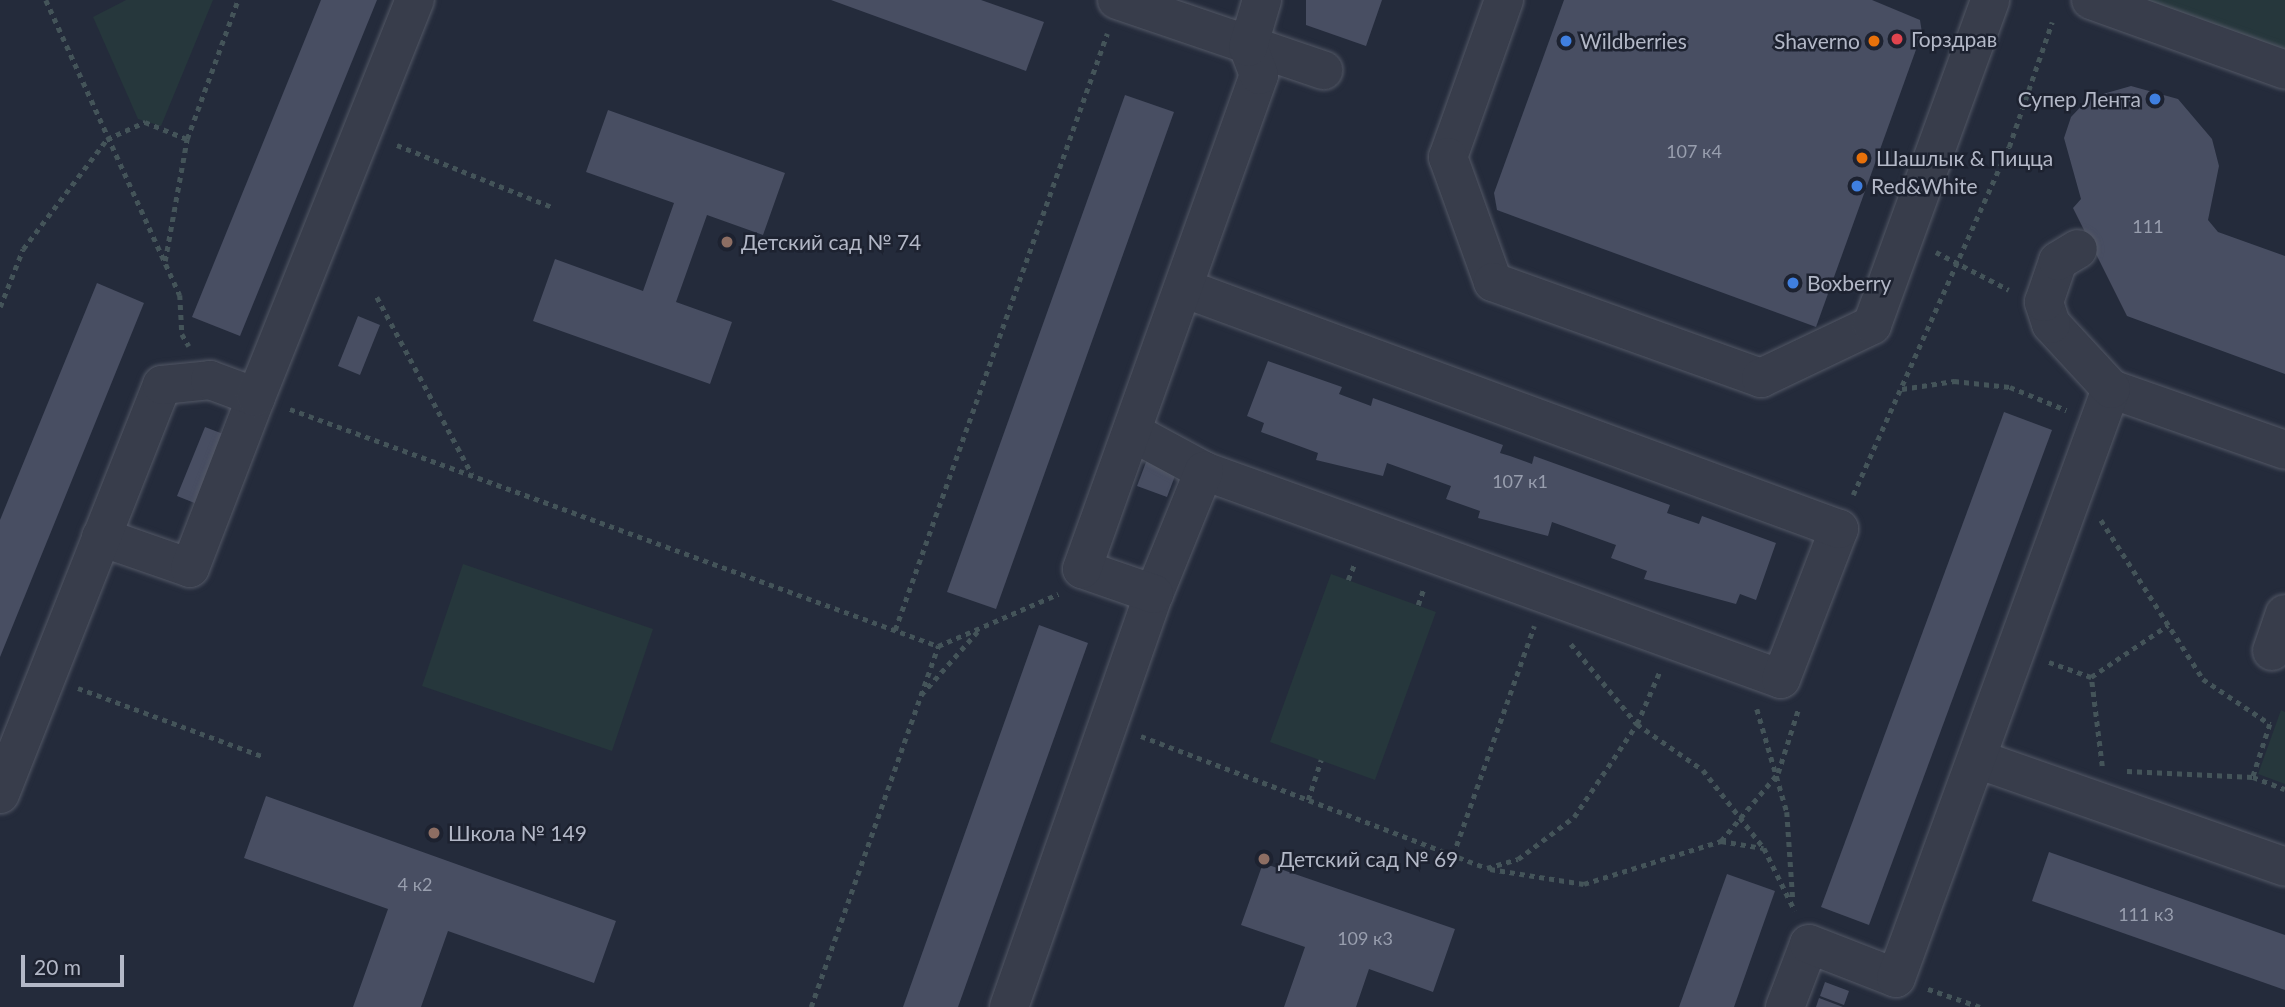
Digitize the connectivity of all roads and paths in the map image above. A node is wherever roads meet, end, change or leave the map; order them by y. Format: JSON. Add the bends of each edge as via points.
{"nodes":[{"id":1,"x":46,"y":0,"type":"edge"},
{"id":2,"x":238,"y":0,"type":"edge"},
{"id":3,"x":415,"y":0,"type":"edge"},
{"id":4,"x":1118,"y":0,"type":"edge"},
{"id":5,"x":1262,"y":0,"type":"edge"},
{"id":6,"x":1504,"y":0,"type":"edge"},
{"id":7,"x":1990,"y":0,"type":"edge"},
{"id":8,"x":2091,"y":0,"type":"edge"},
{"id":9,"x":2052,"y":22,"type":"dead end"},
{"id":10,"x":1248,"y":47,"type":"junction"},
{"id":11,"x":2285,"y":69,"type":"edge"},
{"id":12,"x":1324,"y":70,"type":"dead end"},
{"id":13,"x":360,"y":130,"type":"junction"},
{"id":14,"x":107,"y":139,"type":"junction"},
{"id":15,"x":187,"y":139,"type":"junction"},
{"id":16,"x":552,"y":207,"type":"dead end"},
{"id":17,"x":1904,"y":236,"type":"junction"},
{"id":18,"x":2078,"y":249,"type":"dead end"},
{"id":19,"x":165,"y":263,"type":"junction"},
{"id":20,"x":1957,"y":263,"type":"junction"},
{"id":21,"x":1186,"y":289,"type":"junction"},
{"id":22,"x":377,"y":297,"type":"dead end"},
{"id":23,"x":2044,"y":302,"type":"junction"},
{"id":24,"x":0,"y":307,"type":"edge"},
{"id":25,"x":210,"y":380,"type":"junction"},
{"id":26,"x":1901,"y":390,"type":"junction"},
{"id":27,"x":256,"y":397,"type":"junction"},
{"id":28,"x":2105,"y":406,"type":"junction"},
{"id":29,"x":1132,"y":432,"type":"junction"},
{"id":30,"x":2285,"y":450,"type":"edge"},
{"id":31,"x":1203,"y":471,"type":"junction"},
{"id":32,"x":472,"y":474,"type":"junction"},
{"id":33,"x":2078,"y":484,"type":"junction"},
{"id":34,"x":1839,"y":529,"type":"junction"},
{"id":35,"x":101,"y":537,"type":"junction"},
{"id":36,"x":1082,"y":569,"type":"junction"},
{"id":37,"x":1528,"y":587,"type":"junction"},
{"id":38,"x":1154,"y":594,"type":"junction"},
{"id":39,"x":2285,"y":614,"type":"edge"},
{"id":40,"x":2168,"y":625,"type":"junction"},
{"id":41,"x":981,"y":627,"type":"junction"},
{"id":42,"x":895,"y":630,"type":"junction"},
{"id":43,"x":1568,"y":640,"type":"dead end"},
{"id":44,"x":1673,"y":640,"type":"junction"},
{"id":45,"x":938,"y":646,"type":"junction"},
{"id":46,"x":2019,"y":651,"type":"junction"},
{"id":47,"x":2272,"y":651,"type":"dead end"},
{"id":48,"x":1742,"y":665,"type":"junction"},
{"id":49,"x":46,"y":676,"type":"junction"},
{"id":50,"x":2091,"y":677,"type":"junction"},
{"id":51,"x":920,"y":697,"type":"junction"},
{"id":52,"x":1110,"y":724,"type":"junction"},
{"id":53,"x":1637,"y":724,"type":"junction"},
{"id":54,"x":265,"y":757,"type":"dead end"},
{"id":55,"x":1321,"y":760,"type":"dead end"},
{"id":56,"x":1980,"y":760,"type":"junction"},
{"id":57,"x":2090,"y":770,"type":"dead end"},
{"id":58,"x":2102,"y":770,"type":"junction"},
{"id":59,"x":2253,"y":776,"type":"junction"},
{"id":60,"x":2285,"y":789,"type":"edge"},
{"id":61,"x":0,"y":794,"type":"edge"},
{"id":62,"x":1308,"y":800,"type":"junction"},
{"id":63,"x":1764,"y":848,"type":"junction"},
{"id":64,"x":1453,"y":855,"type":"junction"},
{"id":65,"x":2285,"y":867,"type":"edge"},
{"id":66,"x":1487,"y":868,"type":"junction"},
{"id":67,"x":1793,"y":906,"type":"junction"},
{"id":68,"x":1809,"y":944,"type":"junction"},
{"id":69,"x":1890,"y":993,"type":"edge"},
{"id":70,"x":811,"y":1007,"type":"edge"},
{"id":71,"x":1009,"y":1007,"type":"edge"},
{"id":72,"x":1785,"y":1007,"type":"edge"},
{"id":73,"x":1980,"y":1007,"type":"edge"}],
"edges":[{"from":1,"to":14,"type":"path"},
{"from":2,"to":15,"type":"path"},
{"from":3,"to":13,"type":"street"},
{"from":4,"to":10,"type":"street"},
{"from":4,"to":42,"type":"path"},
{"from":5,"to":10,"type":"street"},
{"from":6,"to":17,"type":"street","via":[[1448,157],[1493,282],[1761,378],[1872,325]]},
{"from":7,"to":17,"type":"street"},
{"from":8,"to":11,"type":"street"},
{"from":9,"to":20,"type":"path","via":[[2008,147]]},
{"from":10,"to":12,"type":"street"},
{"from":10,"to":21,"type":"street","via":[[1259,75]]},
{"from":13,"to":16,"type":"path"},
{"from":13,"to":27,"type":"street"},
{"from":14,"to":15,"type":"path","via":[[145,122]]},
{"from":14,"to":19,"type":"path"},
{"from":14,"to":24,"type":"path","via":[[23,249]]},
{"from":15,"to":19,"type":"path"},
{"from":17,"to":20,"type":"path"},
{"from":18,"to":23,"type":"street","via":[[2058,261]]},
{"from":19,"to":25,"type":"path","via":[[180,295],[181,334]]},
{"from":20,"to":23,"type":"path"},
{"from":20,"to":26,"type":"path"},
{"from":21,"to":29,"type":"street"},
{"from":21,"to":34,"type":"street"},
{"from":22,"to":32,"type":"path"},
{"from":23,"to":28,"type":"street","via":[[2050,324]]},
{"from":25,"to":27,"type":"street"},
{"from":25,"to":35,"type":"street","via":[[162,385]]},
{"from":26,"to":28,"type":"path","via":[[1954,381]]},
{"from":26,"to":34,"type":"path"},
{"from":27,"to":32,"type":"path"},
{"from":27,"to":35,"type":"street","via":[[190,568]]},
{"from":28,"to":30,"type":"street"},
{"from":28,"to":33,"type":"street"},
{"from":29,"to":31,"type":"street"},
{"from":29,"to":36,"type":"street"},
{"from":31,"to":37,"type":"street"},
{"from":31,"to":38,"type":"street"},
{"from":32,"to":42,"type":"path"},
{"from":33,"to":40,"type":"path"},
{"from":33,"to":46,"type":"street"},
{"from":34,"to":48,"type":"street","via":[[1781,679]]},
{"from":35,"to":49,"type":"street"},
{"from":36,"to":38,"type":"street"},
{"from":36,"to":41,"type":"path","via":[[1062,593]]},
{"from":37,"to":44,"type":"street"},
{"from":37,"to":64,"type":"path","via":[[1540,609]]},
{"from":38,"to":52,"type":"street"},
{"from":39,"to":47,"type":"street"},
{"from":40,"to":50,"type":"path"},
{"from":40,"to":59,"type":"path","via":[[2203,680],[2270,724]]},
{"from":41,"to":45,"type":"path"},
{"from":41,"to":51,"type":"path"},
{"from":42,"to":45,"type":"path"},
{"from":43,"to":53,"type":"path"},
{"from":44,"to":48,"type":"street"},
{"from":44,"to":53,"type":"path"},
{"from":45,"to":51,"type":"path"},
{"from":46,"to":50,"type":"path"},
{"from":46,"to":56,"type":"street"},
{"from":48,"to":67,"type":"path","via":[[1787,812]]},
{"from":49,"to":54,"type":"path"},
{"from":49,"to":61,"type":"street"},
{"from":50,"to":58,"type":"path"},
{"from":51,"to":70,"type":"path"},
{"from":52,"to":62,"type":"path"},
{"from":52,"to":71,"type":"street"},
{"from":53,"to":63,"type":"path","via":[[1703,770]]},
{"from":53,"to":66,"type":"path","via":[[1574,817],[1518,859]]},
{"from":55,"to":62,"type":"path"},
{"from":56,"to":65,"type":"street"},
{"from":56,"to":69,"type":"street"},
{"from":57,"to":58,"type":"path"},
{"from":58,"to":59,"type":"path"},
{"from":59,"to":60,"type":"path"},
{"from":62,"to":64,"type":"path"},
{"from":63,"to":66,"type":"path","via":[[1721,841],[1584,884]]},
{"from":63,"to":67,"type":"path"},
{"from":64,"to":66,"type":"path"},
{"from":67,"to":68,"type":"path"},
{"from":68,"to":69,"type":"street"},
{"from":68,"to":72,"type":"street"},
{"from":69,"to":73,"type":"path"}]}
